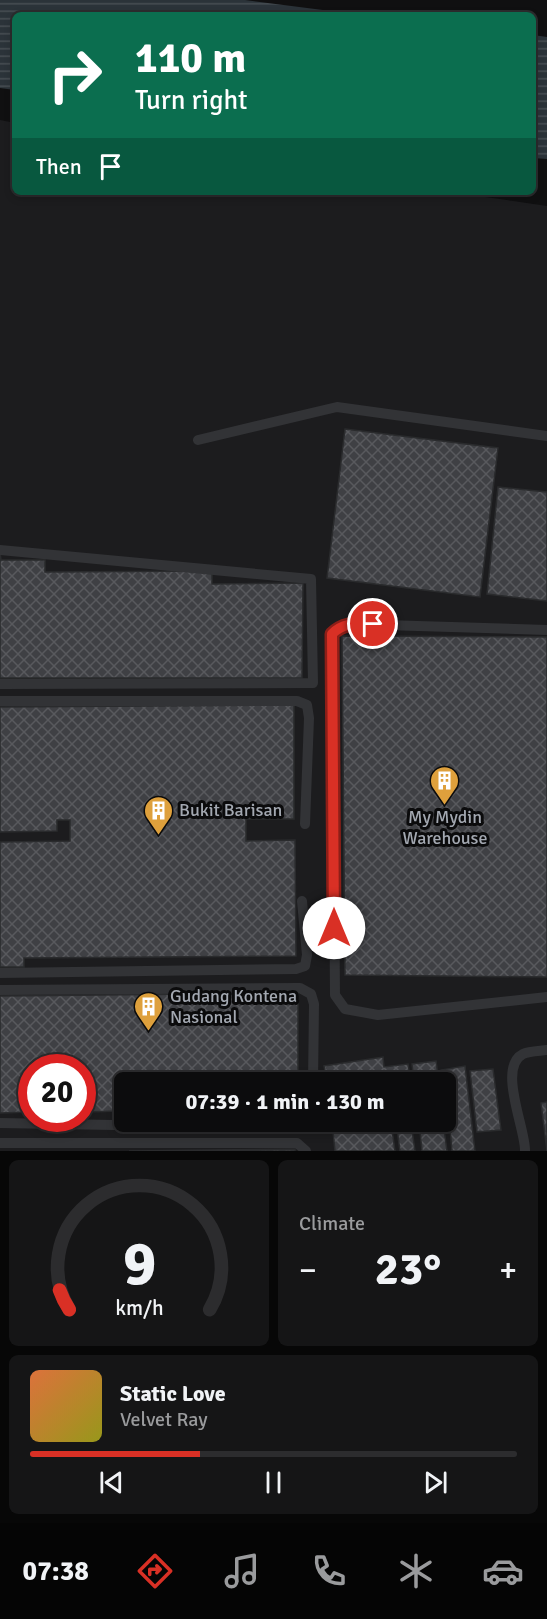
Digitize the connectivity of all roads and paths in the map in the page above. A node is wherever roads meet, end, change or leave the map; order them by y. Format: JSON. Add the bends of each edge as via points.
{"nodes":[{"id":1,"x":547,"y":436,"type":"edge"},
{"id":2,"x":198,"y":440,"type":"dead end"},
{"id":3,"x":0,"y":550,"type":"edge"},
{"id":4,"x":547,"y":630,"type":"edge"},
{"id":5,"x":0,"y":684,"type":"edge"},
{"id":6,"x":0,"y":701,"type":"edge"},
{"id":7,"x":304,"y":824,"type":"dead end"},
{"id":8,"x":302,"y":901,"type":"dead end"},
{"id":9,"x":0,"y":973,"type":"edge"},
{"id":10,"x":0,"y":990,"type":"edge"},
{"id":11,"x":547,"y":998,"type":"edge"},
{"id":12,"x":547,"y":1050,"type":"edge"},
{"id":13,"x":313,"y":1072,"type":"edge"},
{"id":14,"x":0,"y":1123,"type":"edge"},
{"id":15,"x":114,"y":1125,"type":"edge"},
{"id":16,"x":0,"y":1143,"type":"edge"},
{"id":17,"x":306,"y":1151,"type":"edge"},
{"id":18,"x":525,"y":1151,"type":"edge"}],
"edges":[{"from":1,"to":2,"type":"lane","via":[[337,407]]},
{"from":3,"to":5,"type":"lane","via":[[311,579],[313,683]]},
{"from":4,"to":11,"type":"lane","via":[[351,624],[332,634],[335,996],[345,1008],[378,1015]]},
{"from":6,"to":7,"type":"lane","via":[[297,701],[307,705]]},
{"from":8,"to":9,"type":"lane","via":[[307,955],[304,966],[296,969]]},
{"from":10,"to":13,"type":"lane","via":[[300,988],[311,994],[314,1004]]},
{"from":12,"to":18,"type":"lane","via":[[523,1054],[515,1063],[513,1089]]},
{"from":14,"to":15,"type":"lane"},
{"from":16,"to":17,"type":"lane","via":[[297,1143]]}]}
